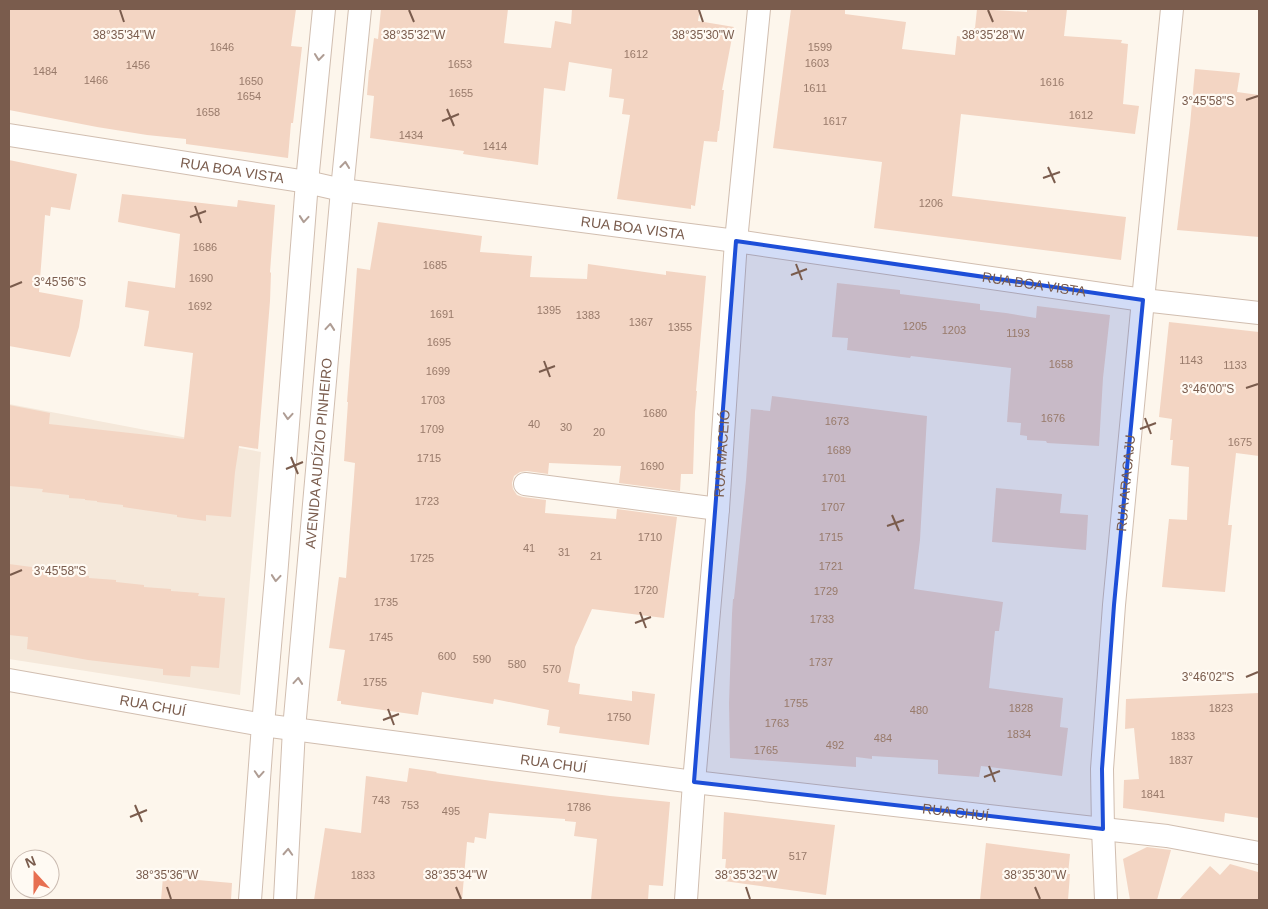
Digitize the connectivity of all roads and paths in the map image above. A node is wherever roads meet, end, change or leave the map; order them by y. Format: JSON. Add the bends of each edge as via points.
{"nodes":[{"id":1,"x":324,"y":9,"type":"edge"},
{"id":2,"x":360,"y":9,"type":"edge"},
{"id":3,"x":759,"y":9,"type":"edge"},
{"id":4,"x":1172,"y":9,"type":"edge"},
{"id":5,"x":9,"y":135,"type":"edge"},
{"id":6,"x":307,"y":182,"type":"junction"},
{"id":7,"x":342,"y":190,"type":"junction"},
{"id":8,"x":736,"y":241,"type":"junction"},
{"id":9,"x":1143,"y":300,"type":"junction"},
{"id":10,"x":1259,"y":313,"type":"edge"},
{"id":11,"x":290,"y":389,"type":"junction"},
{"id":12,"x":324,"y":394,"type":"junction"},
{"id":13,"x":525,"y":484,"type":"dead end"},
{"id":14,"x":718,"y":509,"type":"junction"},
{"id":15,"x":9,"y":680,"type":"edge"},
{"id":16,"x":263,"y":725,"type":"junction"},
{"id":17,"x":294,"y":729,"type":"junction"},
{"id":18,"x":694,"y":782,"type":"junction"},
{"id":19,"x":1102,"y":829,"type":"junction"},
{"id":20,"x":1259,"y":853,"type":"edge"},
{"id":21,"x":250,"y":900,"type":"edge"},
{"id":22,"x":285,"y":900,"type":"edge"},
{"id":23,"x":686,"y":900,"type":"edge"},
{"id":24,"x":1106,"y":900,"type":"edge"}],
"edges":[{"from":1,"to":6,"type":"street","one_way":true},
{"from":7,"to":2,"type":"street","name":"AVENIDA AUDÍZIO PINHEIRO","one_way":true},
{"from":3,"to":8,"type":"street","name":"RUA MACEIÓ"},
{"from":4,"to":9,"type":"street","name":"RUA ARACAJU"},
{"from":5,"to":6,"type":"street","name":"RUA BOA VISTA"},
{"from":6,"to":7,"type":"street","name":"RUA BOA VISTA"},
{"from":6,"to":11,"type":"street","one_way":true},
{"from":7,"to":8,"type":"street","name":"RUA BOA VISTA"},
{"from":12,"to":7,"type":"street","name":"AVENIDA AUDÍZIO PINHEIRO","one_way":true},
{"from":8,"to":9,"type":"street","name":"RUA BOA VISTA"},
{"from":8,"to":14,"type":"street","name":"RUA MACEIÓ"},
{"from":9,"to":10,"type":"street","name":"RUA BOA VISTA"},
{"from":9,"to":19,"type":"street","name":"RUA ARACAJU","via":[[1112,634],[1102,769]]},
{"from":11,"to":12,"type":"street"},
{"from":11,"to":16,"type":"street","one_way":true},
{"from":17,"to":12,"type":"street","name":"AVENIDA AUDÍZIO PINHEIRO","one_way":true},
{"from":13,"to":14,"type":"street"},
{"from":14,"to":18,"type":"street","name":"RUA MACEIÓ"},
{"from":15,"to":16,"type":"street","name":"RUA CHUÍ"},
{"from":16,"to":17,"type":"street","name":"RUA CHUÍ"},
{"from":16,"to":21,"type":"street","one_way":true},
{"from":17,"to":18,"type":"street","name":"RUA CHUÍ"},
{"from":22,"to":17,"type":"street","name":"AVENIDA AUDÍZIO PINHEIRO","one_way":true},
{"from":18,"to":19,"type":"street","name":"RUA CHUÍ"},
{"from":18,"to":23,"type":"street","name":"RUA MACEIÓ"},
{"from":19,"to":20,"type":"street","name":"RUA CHUÍ","via":[[1167,836]]},
{"from":19,"to":24,"type":"street","name":"RUA ARACAJU"}]}
